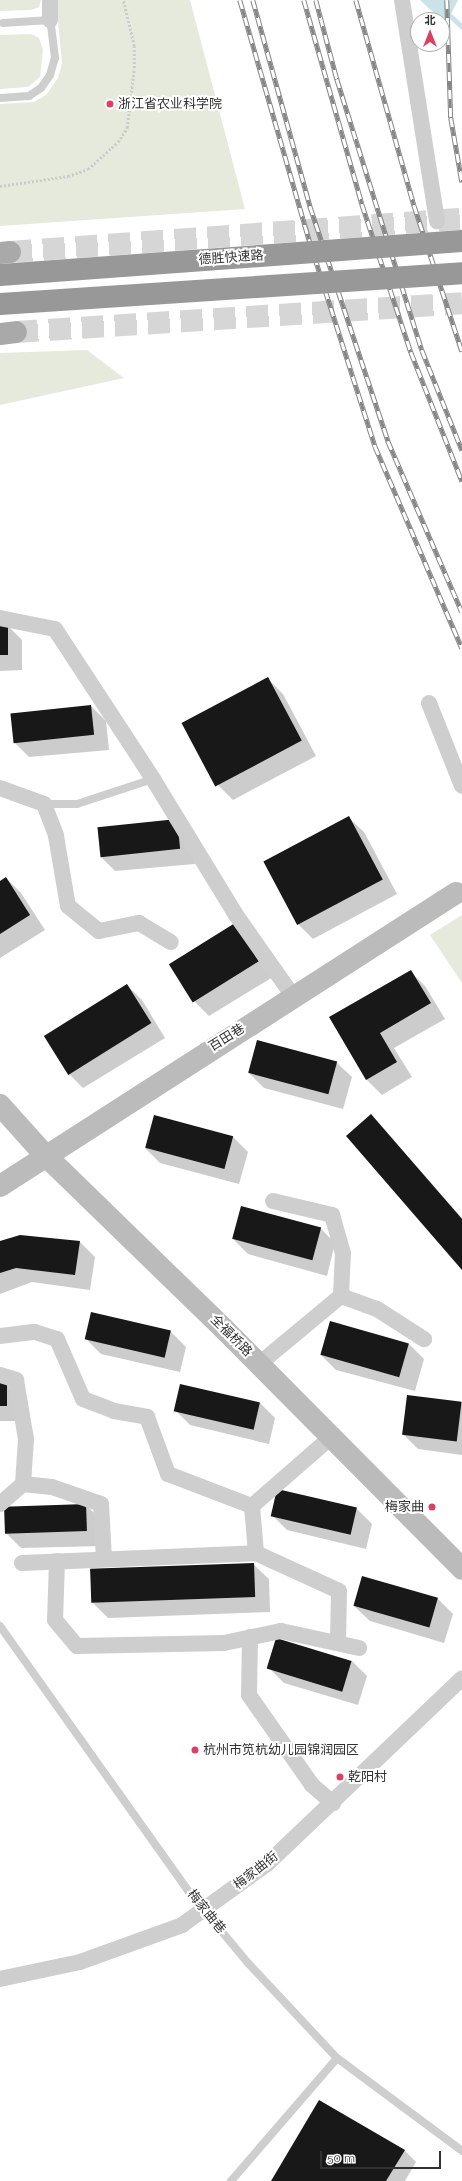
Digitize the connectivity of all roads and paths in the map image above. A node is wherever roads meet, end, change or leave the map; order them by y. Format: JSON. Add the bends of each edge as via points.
{"nodes":[{"id":1,"x":50,"y":0,"type":"edge"},
{"id":2,"x":123,"y":0,"type":"edge"},
{"id":3,"x":402,"y":0,"type":"edge"},
{"id":4,"x":50,"y":20,"type":"junction"},
{"id":5,"x":3,"y":23,"type":"dead end"},
{"id":6,"x":0,"y":98,"type":"edge"},
{"id":7,"x":0,"y":186,"type":"edge"},
{"id":8,"x":437,"y":221,"type":"dead end"},
{"id":9,"x":462,"y":241,"type":"edge"},
{"id":10,"x":462,"y":273,"type":"edge"},
{"id":11,"x":0,"y":275,"type":"edge"},
{"id":12,"x":0,"y":304,"type":"edge"},
{"id":13,"x":0,"y":618,"type":"edge"},
{"id":14,"x":429,"y":703,"type":"dead end"},
{"id":15,"x":153,"y":778,"type":"junction"},
{"id":16,"x":462,"y":786,"type":"edge"},
{"id":17,"x":0,"y":788,"type":"edge"},
{"id":18,"x":44,"y":804,"type":"junction"},
{"id":19,"x":460,"y":889,"type":"edge"},
{"id":20,"x":171,"y":942,"type":"dead end"},
{"id":21,"x":293,"y":996,"type":"junction"},
{"id":22,"x":0,"y":1105,"type":"edge"},
{"id":23,"x":44,"y":1154,"type":"junction"},
{"id":24,"x":0,"y":1186,"type":"edge"},
{"id":25,"x":273,"y":1201,"type":"dead end"},
{"id":26,"x":341,"y":1296,"type":"junction"},
{"id":27,"x":0,"y":1336,"type":"edge"},
{"id":28,"x":424,"y":1339,"type":"dead end"},
{"id":29,"x":259,"y":1364,"type":"junction"},
{"id":30,"x":0,"y":1375,"type":"edge"},
{"id":31,"x":331,"y":1437,"type":"junction"},
{"id":32,"x":23,"y":1484,"type":"junction"},
{"id":33,"x":0,"y":1504,"type":"edge"},
{"id":34,"x":252,"y":1506,"type":"junction"},
{"id":35,"x":256,"y":1553,"type":"junction"},
{"id":36,"x":104,"y":1559,"type":"junction"},
{"id":37,"x":57,"y":1561,"type":"junction"},
{"id":38,"x":22,"y":1563,"type":"dead end"},
{"id":39,"x":462,"y":1569,"type":"edge"},
{"id":40,"x":0,"y":1626,"type":"edge"},
{"id":41,"x":250,"y":1637,"type":"junction"},
{"id":42,"x":338,"y":1643,"type":"junction"},
{"id":43,"x":359,"y":1648,"type":"dead end"},
{"id":44,"x":462,"y":1678,"type":"edge"},
{"id":45,"x":333,"y":1803,"type":"junction"},
{"id":46,"x":204,"y":1910,"type":"junction"},
{"id":47,"x":0,"y":1979,"type":"edge"},
{"id":48,"x":338,"y":2058,"type":"junction"},
{"id":49,"x":462,"y":2151,"type":"edge"},
{"id":50,"x":231,"y":2181,"type":"edge"}],
"edges":[{"from":1,"to":4,"type":"street"},
{"from":2,"to":7,"type":"path","via":[[134,46],[134,68],[127,128],[118,142],[88,169],[68,176]]},
{"from":3,"to":8,"type":"street"},
{"from":4,"to":5,"type":"lane"},
{"from":4,"to":6,"type":"lane","via":[[54,58],[50,75],[41,88],[29,96]]},
{"from":9,"to":11,"type":"highway","name":"德胜快速路","bridge":true},
{"from":10,"to":12,"type":"highway","bridge":true},
{"from":13,"to":15,"type":"street","via":[[56,629]]},
{"from":14,"to":16,"type":"street"},
{"from":15,"to":18,"type":"lane","via":[[77,804]]},
{"from":15,"to":21,"type":"street","via":[[236,916]]},
{"from":17,"to":18,"type":"street"},
{"from":18,"to":20,"type":"street","via":[[56,836],[68,906],[99,931],[139,923]]},
{"from":19,"to":21,"type":"street","name":"百田巷"},
{"from":21,"to":23,"type":"street","name":"百田巷"},
{"from":22,"to":23,"type":"street","name":"全福桥路"},
{"from":23,"to":24,"type":"street","name":"百田巷"},
{"from":23,"to":29,"type":"street","name":"全福桥路"},
{"from":25,"to":26,"type":"street","via":[[332,1215],[343,1253]]},
{"from":26,"to":28,"type":"street","via":[[377,1309]]},
{"from":26,"to":29,"type":"street"},
{"from":27,"to":34,"type":"street","via":[[35,1332],[57,1339],[83,1399],[114,1411],[147,1417],[168,1474]]},
{"from":29,"to":31,"type":"street","name":"全福桥路"},
{"from":30,"to":32,"type":"street","via":[[16,1380],[26,1439]]},
{"from":31,"to":34,"type":"street"},
{"from":31,"to":39,"type":"street","name":"全福桥路"},
{"from":32,"to":33,"type":"street"},
{"from":32,"to":36,"type":"street","via":[[52,1487],[101,1504]]},
{"from":34,"to":35,"type":"street"},
{"from":35,"to":36,"type":"street"},
{"from":35,"to":42,"type":"street","via":[[339,1591]]},
{"from":36,"to":37,"type":"street"},
{"from":37,"to":38,"type":"street"},
{"from":37,"to":41,"type":"street","via":[[55,1620],[77,1646],[224,1643]]},
{"from":40,"to":46,"type":"lane","name":"梅家曲巷"},
{"from":41,"to":42,"type":"street","via":[[281,1631]]},
{"from":41,"to":45,"type":"street","via":[[249,1695],[312,1785]]},
{"from":42,"to":43,"type":"street"},
{"from":44,"to":45,"type":"street","name":"梅家曲街"},
{"from":45,"to":46,"type":"street","name":"梅家曲街","via":[[267,1864]]},
{"from":46,"to":47,"type":"street","name":"梅家曲街","via":[[182,1925],[104,1954]]},
{"from":46,"to":48,"type":"lane","name":"梅家曲巷","via":[[294,2016]]},
{"from":48,"to":49,"type":"lane","name":"梅家曲巷"},
{"from":48,"to":50,"type":"lane"}]}
